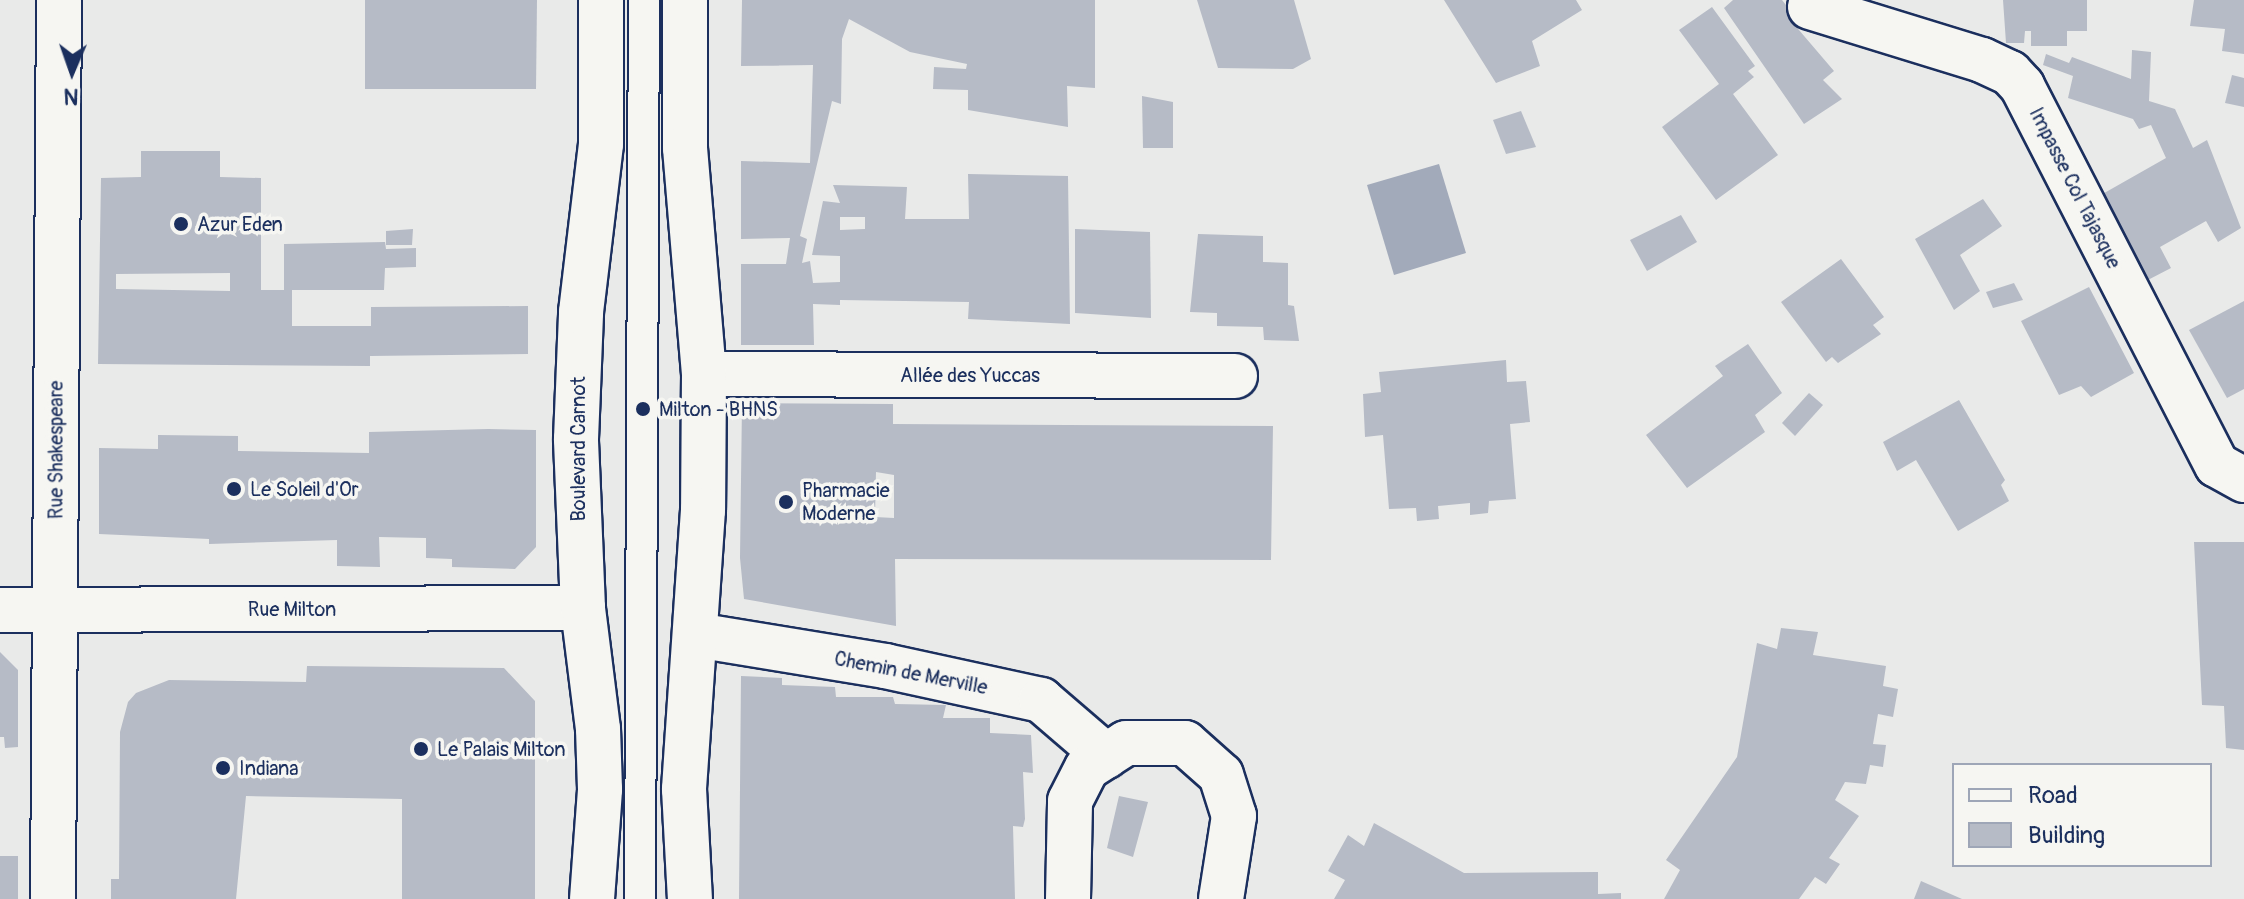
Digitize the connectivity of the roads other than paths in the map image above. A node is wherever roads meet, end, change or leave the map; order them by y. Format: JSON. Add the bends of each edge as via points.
{"nodes":[{"id":1,"x":59,"y":0,"type":"edge"},
{"id":2,"x":601,"y":0,"type":"edge"},
{"id":3,"x":644,"y":0,"type":"edge"},
{"id":4,"x":685,"y":0,"type":"edge"},
{"id":5,"x":1810,"y":7,"type":"dead end"},
{"id":6,"x":704,"y":374,"type":"junction"},
{"id":7,"x":1235,"y":376,"type":"dead end"},
{"id":8,"x":2244,"y":480,"type":"edge"},
{"id":9,"x":583,"y":608,"type":"junction"},
{"id":10,"x":55,"y":609,"type":"junction"},
{"id":11,"x":0,"y":610,"type":"edge"},
{"id":12,"x":696,"y":635,"type":"junction"},
{"id":13,"x":1106,"y":756,"type":"junction"},
{"id":14,"x":53,"y":899,"type":"edge"},
{"id":15,"x":592,"y":899,"type":"edge"},
{"id":16,"x":640,"y":899,"type":"edge"},
{"id":17,"x":690,"y":899,"type":"edge"},
{"id":18,"x":1068,"y":899,"type":"edge"},
{"id":19,"x":1221,"y":899,"type":"edge"}],
"edges":[{"from":1,"to":10,"type":"street","name":"Rue Shakespeare"},
{"from":2,"to":9,"type":"street","name":"Boulevard Carnot","via":[[601,156],[576,378]]},
{"from":3,"to":16,"type":"lane"},
{"from":4,"to":6,"type":"street","via":[[685,148]]},
{"from":5,"to":8,"type":"street","name":"Impasse Col Tajasque","via":[[1982,60],[2010,73],[2022,86],[2217,465]]},
{"from":6,"to":7,"type":"street","name":"Allée des Yuccas"},
{"from":6,"to":12,"type":"street"},
{"from":9,"to":10,"type":"street","name":"Rue Milton"},
{"from":9,"to":15,"type":"street","name":"Boulevard Carnot","via":[[600,789]]},
{"from":10,"to":11,"type":"street","name":"Rue Milton"},
{"from":10,"to":14,"type":"street","name":"Rue Shakespeare"},
{"from":12,"to":13,"type":"street","name":"Chemin de Merville","via":[[885,666],[1041,700]]},
{"from":12,"to":17,"type":"street","via":[[684,789]]},
{"from":13,"to":18,"type":"street","via":[[1087,768],[1070,801]]},
{"from":13,"to":19,"type":"street","via":[[1126,743],[1185,743],[1221,775],[1234,816]]}]}
